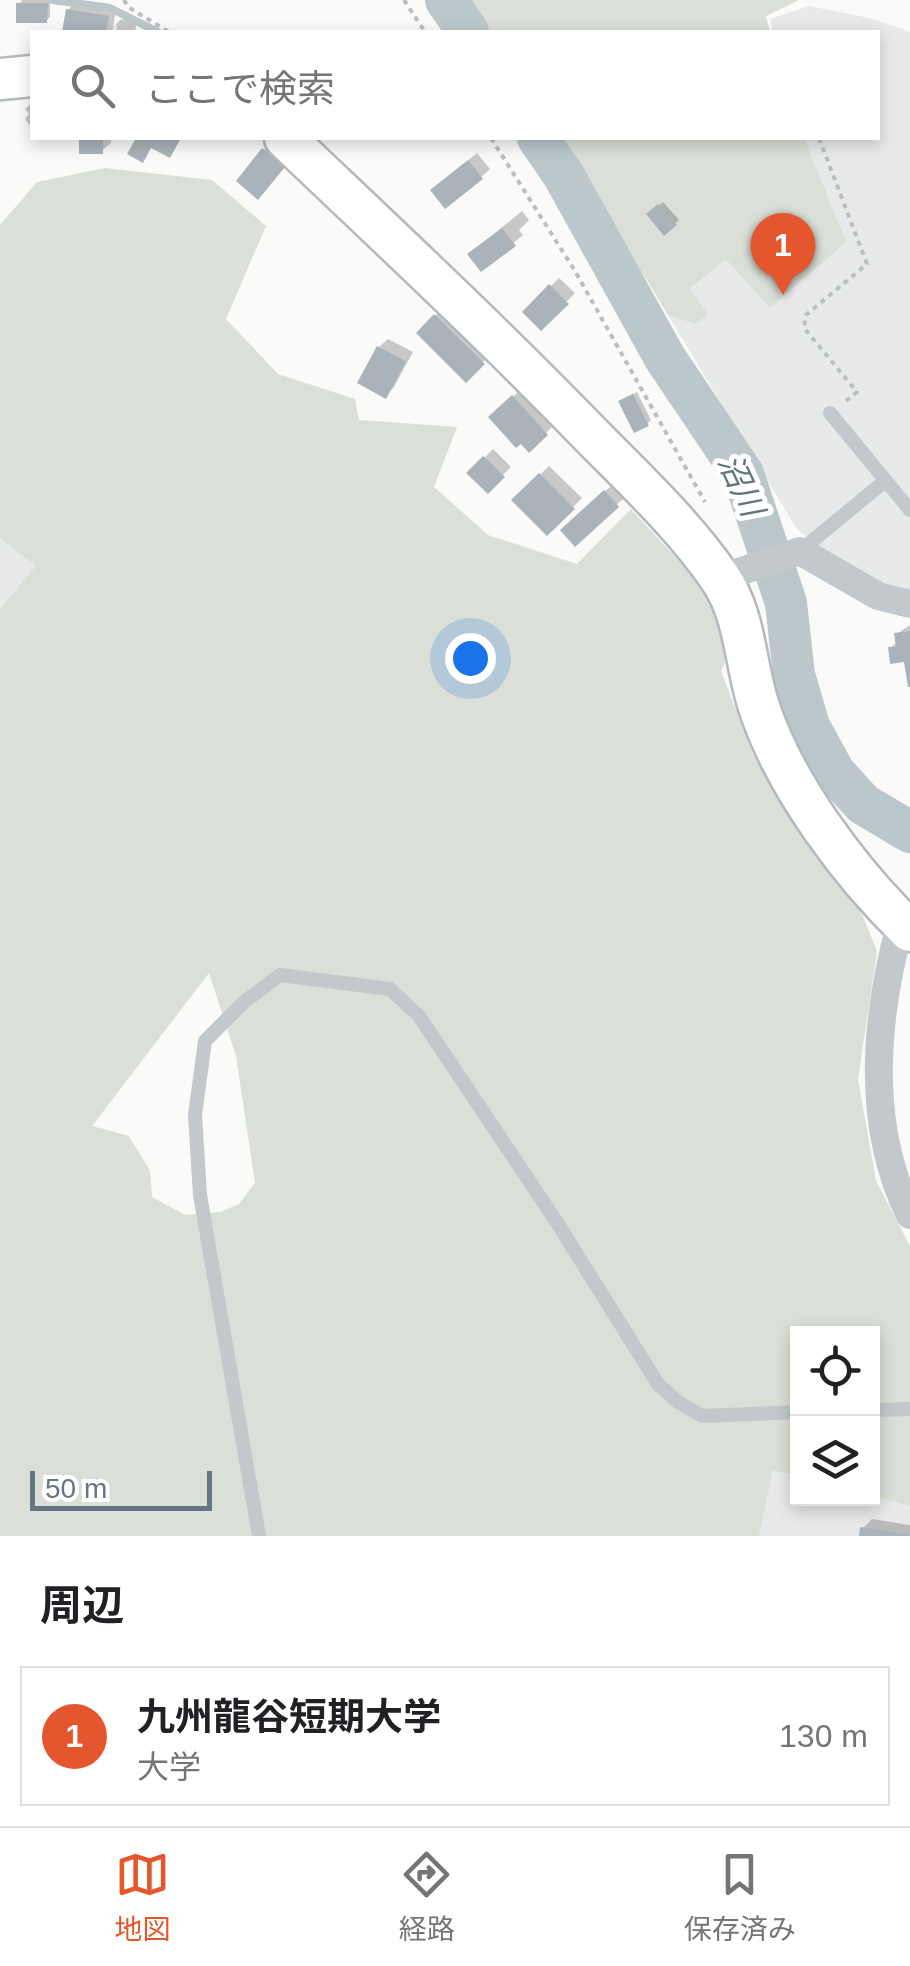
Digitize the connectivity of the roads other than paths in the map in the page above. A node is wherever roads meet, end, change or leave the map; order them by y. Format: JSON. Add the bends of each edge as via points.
{"nodes":[{"id":1,"x":30,"y":76,"type":"edge"},
{"id":2,"x":0,"y":79,"type":"edge"},
{"id":3,"x":287,"y":140,"type":"edge"},
{"id":4,"x":830,"y":413,"type":"road end"},
{"id":5,"x":885,"y":480,"type":"junction"},
{"id":6,"x":910,"y":509,"type":"edge"},
{"id":7,"x":800,"y":551,"type":"junction"},
{"id":8,"x":730,"y":577,"type":"junction"},
{"id":9,"x":910,"y":604,"type":"edge"},
{"id":10,"x":905,"y":926,"type":"edge"},
{"id":11,"x":910,"y":1215,"type":"edge"},
{"id":12,"x":910,"y":1409,"type":"edge"},
{"id":13,"x":880,"y":1410,"type":"edge"},
{"id":14,"x":790,"y":1412,"type":"edge"},
{"id":15,"x":259,"y":1536,"type":"edge"}],
"edges":[{"from":1,"to":2,"type":"street"},
{"from":3,"to":8,"type":"street","via":[[514,356]]},
{"from":4,"to":5,"type":"lane"},
{"from":5,"to":6,"type":"lane"},
{"from":5,"to":7,"type":"lane"},
{"from":7,"to":8,"type":"street"},
{"from":7,"to":9,"type":"street","via":[[878,596]]},
{"from":8,"to":10,"type":"street","via":[[757,703],[773,745],[802,798]]},
{"from":10,"to":11,"type":"street","via":[[890,963],[877,1067],[883,1134]]},
{"from":12,"to":13,"type":"lane"},
{"from":14,"to":15,"type":"lane","via":[[702,1416],[678,1402],[658,1384],[419,1016],[390,989],[280,974],[205,1041],[195,1115],[200,1195]]}]}
